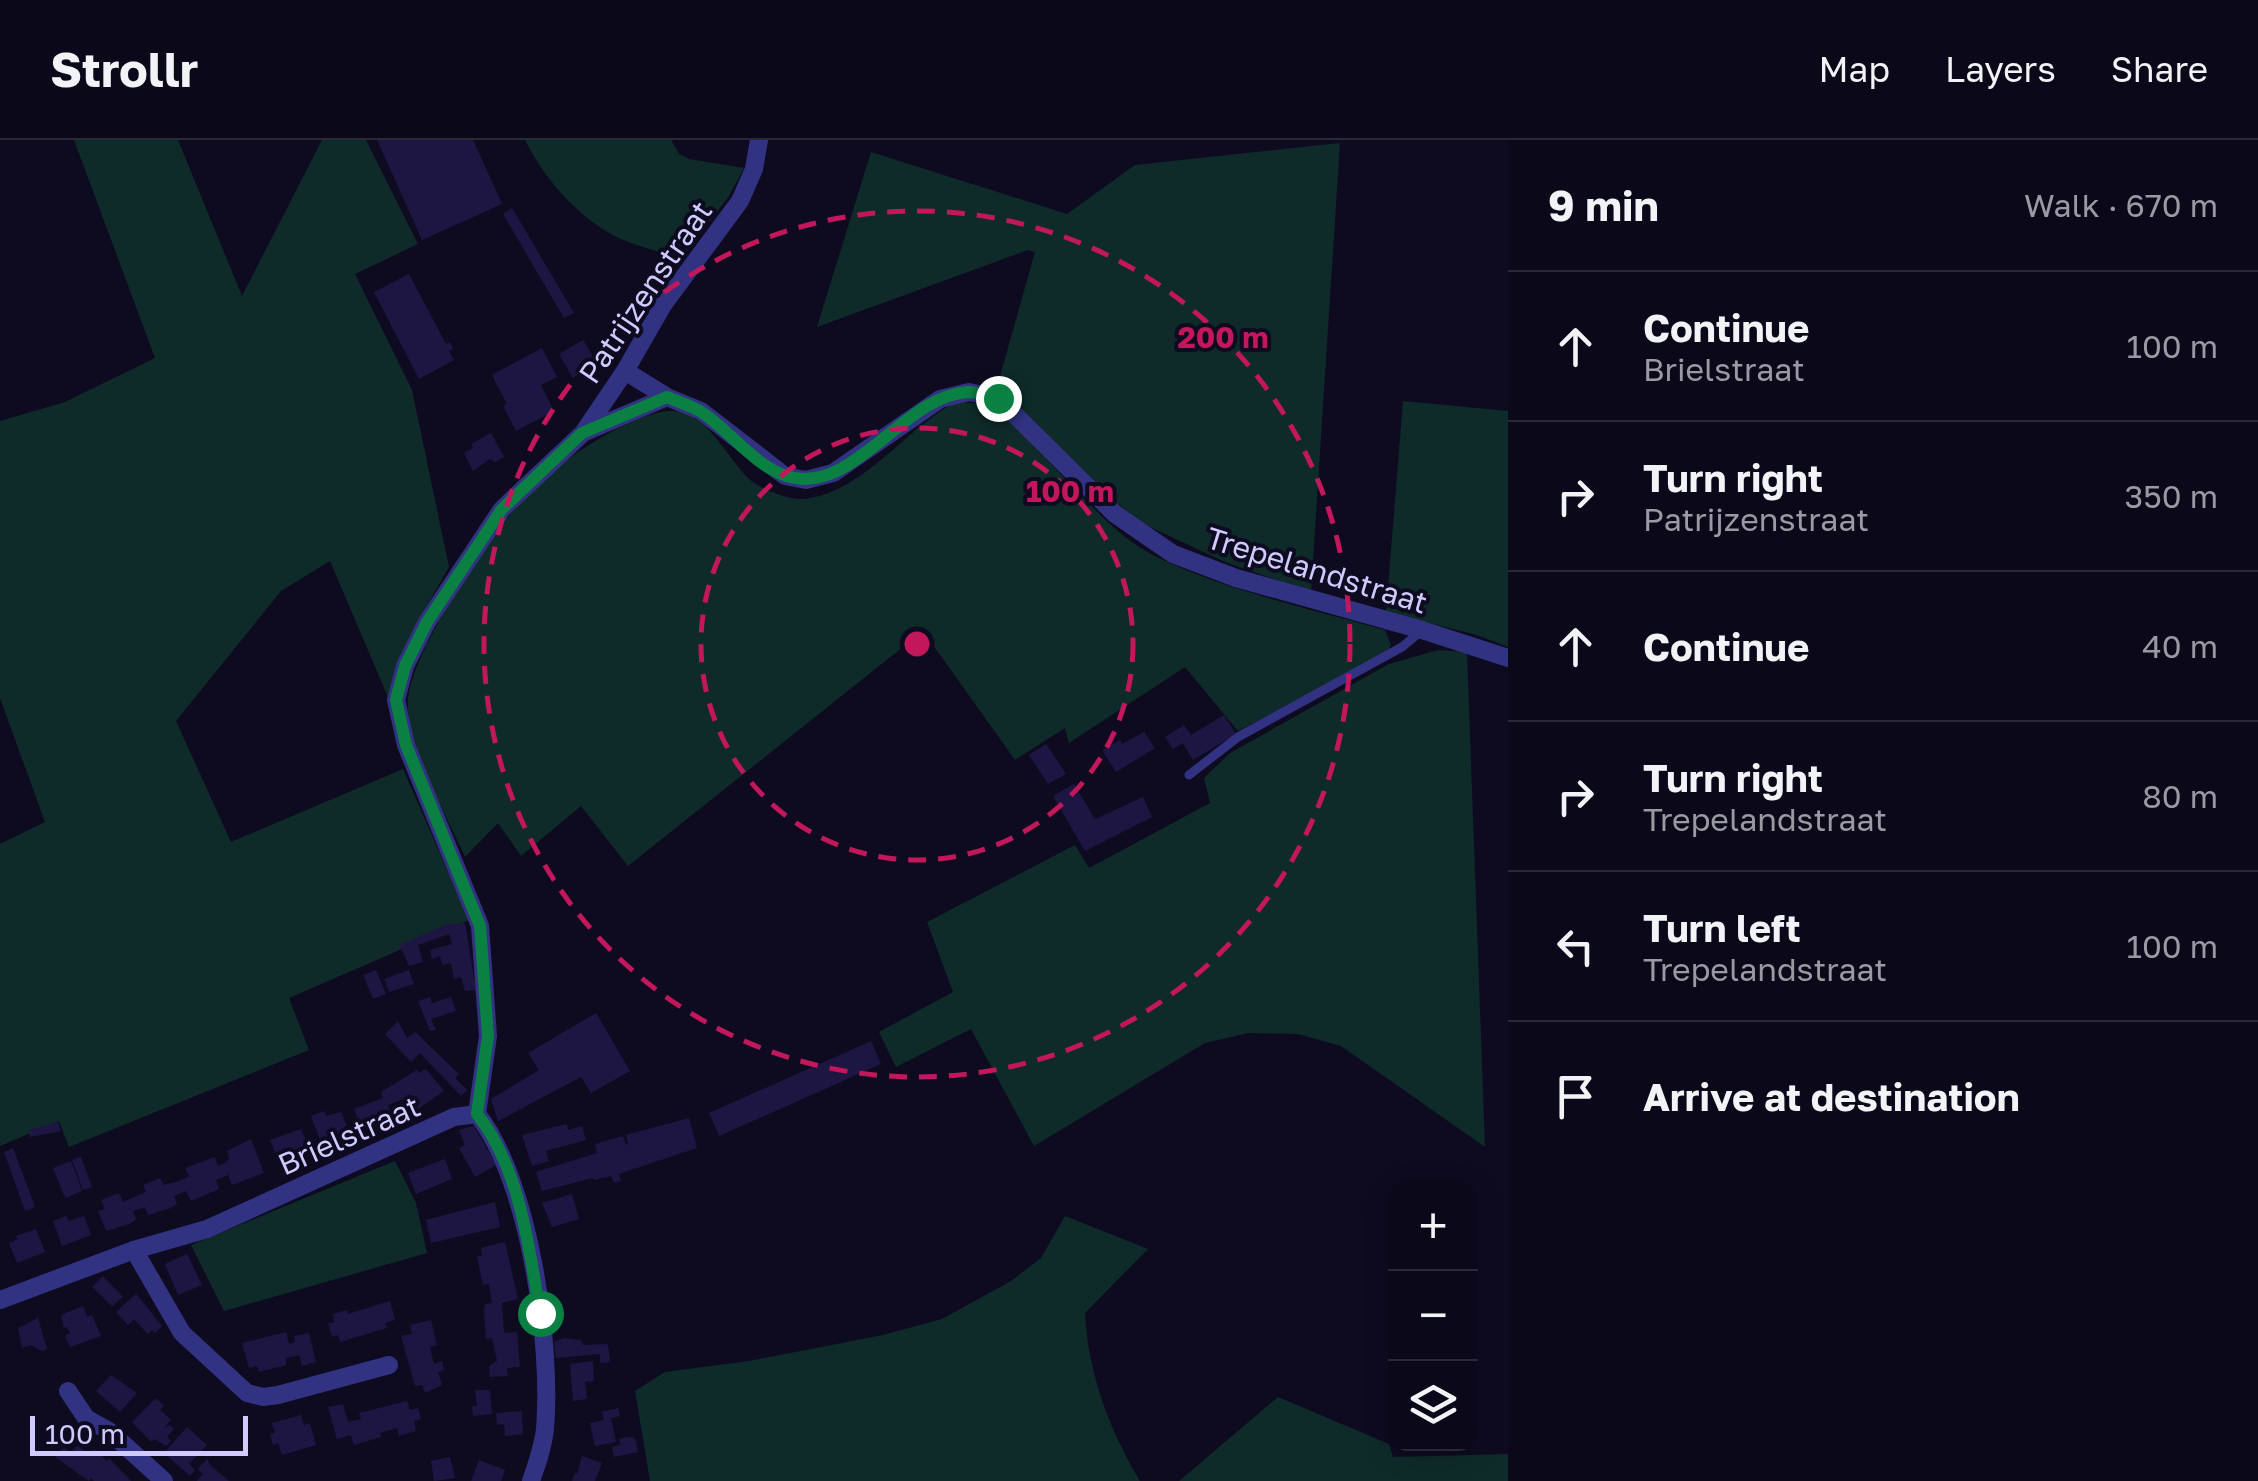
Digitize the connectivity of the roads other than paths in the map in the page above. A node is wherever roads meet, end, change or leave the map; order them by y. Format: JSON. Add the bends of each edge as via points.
{"nodes":[{"id":1,"x":760,"y":140,"type":"edge"},
{"id":2,"x":626,"y":371,"type":"junction"},
{"id":3,"x":667,"y":397,"type":"junction"},
{"id":4,"x":582,"y":433,"type":"junction"},
{"id":5,"x":1422,"y":630,"type":"junction"},
{"id":6,"x":1508,"y":658,"type":"edge"},
{"id":7,"x":1190,"y":775,"type":"dead end"},
{"id":8,"x":477,"y":1114,"type":"junction"},
{"id":9,"x":134,"y":1250,"type":"junction"},
{"id":10,"x":0,"y":1300,"type":"edge"},
{"id":11,"x":389,"y":1365,"type":"dead end"},
{"id":12,"x":68,"y":1390,"type":"dead end"},
{"id":13,"x":164,"y":1481,"type":"edge"},
{"id":14,"x":531,"y":1481,"type":"edge"}],
"edges":[{"from":1,"to":2,"type":"street","name":"Patrijzenstraat","via":[[740,201],[663,305]]},
{"from":2,"to":3,"type":"street","name":"Trepelandstraat"},
{"from":2,"to":4,"type":"street","name":"Patrijzenstraat"},
{"from":3,"to":4,"type":"street"},
{"from":3,"to":5,"type":"street","name":"Trepelandstraat","via":[[701,411],[786,476],[806,480],[832,474],[940,398],[969,392],[998,398],[1115,514],[1173,554]]},
{"from":4,"to":8,"type":"street","name":"Patrijzenstraat","via":[[502,509],[427,622],[396,700],[406,745],[480,926],[488,1036]]},
{"from":5,"to":6,"type":"street","name":"Trepelandstraat"},
{"from":5,"to":7,"type":"lane","via":[[1402,648],[1238,737]]},
{"from":8,"to":9,"type":"street","name":"Brielstraat","via":[[454,1118],[207,1229]]},
{"from":8,"to":14,"type":"street","via":[[516,1198],[540,1313],[544,1430]]},
{"from":9,"to":10,"type":"street","name":"Brielstraat"},
{"from":9,"to":11,"type":"street","via":[[182,1333],[247,1393],[278,1395]]},
{"from":12,"to":13,"type":"street","via":[[86,1418]]}]}
